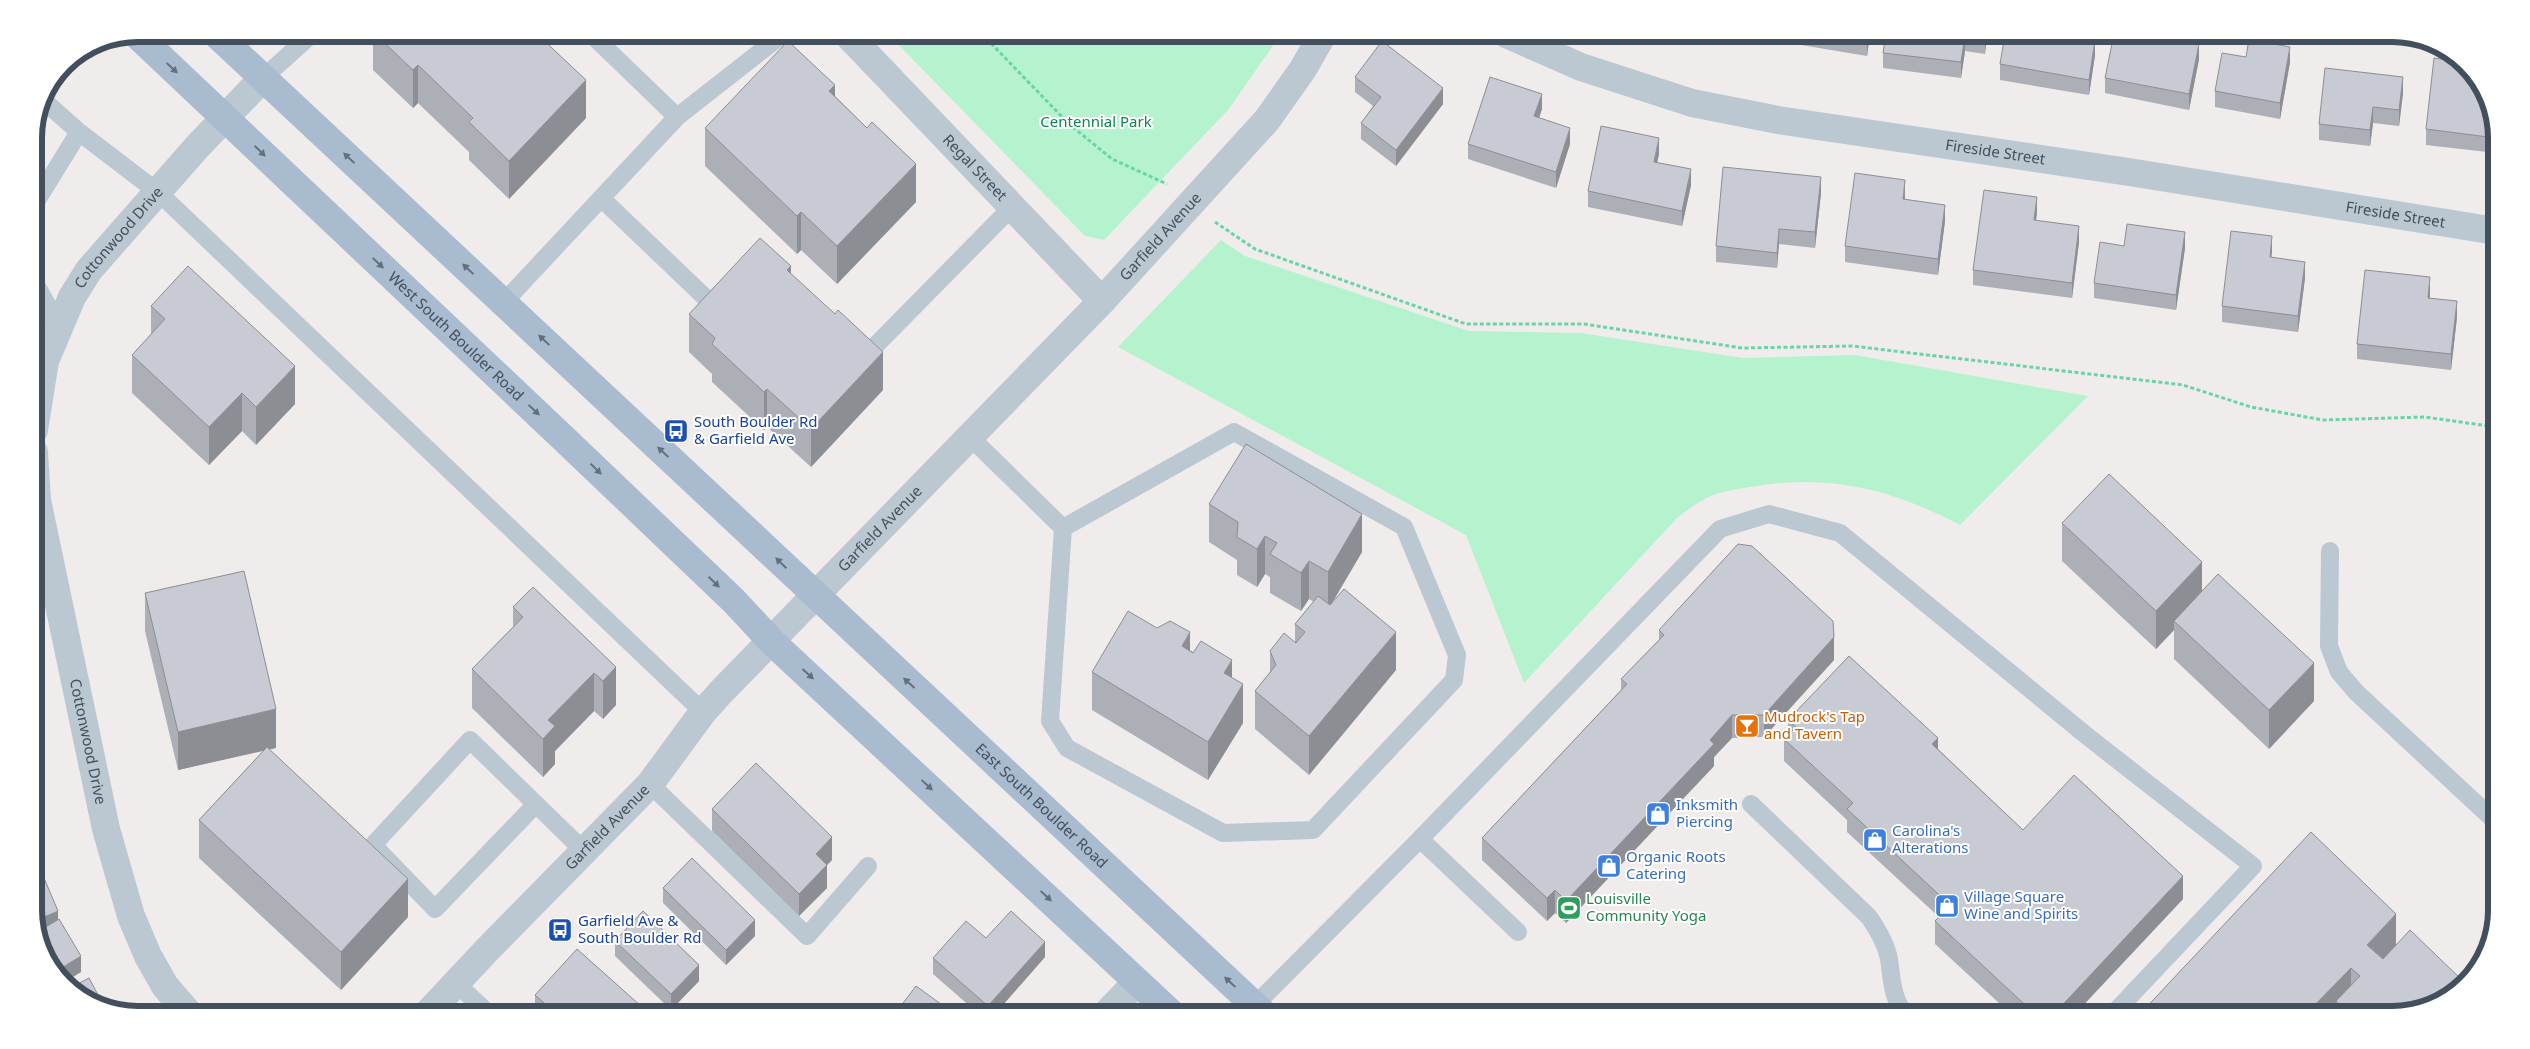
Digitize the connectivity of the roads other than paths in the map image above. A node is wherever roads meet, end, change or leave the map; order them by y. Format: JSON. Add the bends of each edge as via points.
{"nodes":[{"id":1,"x":1318,"y":42,"type":"edge"},
{"id":2,"x":1524,"y":42,"type":"edge"},
{"id":3,"x":146,"y":43,"type":"edge"},
{"id":4,"x":226,"y":43,"type":"edge"},
{"id":5,"x":302,"y":43,"type":"edge"},
{"id":6,"x":600,"y":43,"type":"edge"},
{"id":7,"x":772,"y":43,"type":"edge"},
{"id":8,"x":855,"y":43,"type":"edge"},
{"id":9,"x":263,"y":78,"type":"junction"},
{"id":10,"x":49,"y":105,"type":"edge"},
{"id":11,"x":677,"y":117,"type":"junction"},
{"id":12,"x":225,"y":118,"type":"junction"},
{"id":13,"x":79,"y":132,"type":"junction"},
{"id":14,"x":43,"y":190,"type":"edge"},
{"id":15,"x":159,"y":193,"type":"junction"},
{"id":16,"x":601,"y":198,"type":"junction"},
{"id":17,"x":1012,"y":207,"type":"junction"},
{"id":18,"x":2487,"y":230,"type":"edge"},
{"id":19,"x":504,"y":302,"type":"junction"},
{"id":20,"x":1102,"y":302,"type":"junction"},
{"id":21,"x":713,"y":305,"type":"edge"},
{"id":22,"x":46,"y":327,"type":"edge"},
{"id":23,"x":876,"y":345,"type":"edge"},
{"id":24,"x":43,"y":374,"type":"edge"},
{"id":25,"x":969,"y":436,"type":"junction"},
{"id":26,"x":1063,"y":528,"type":"junction"},
{"id":27,"x":43,"y":529,"type":"edge"},
{"id":28,"x":2330,"y":551,"type":"dead end"},
{"id":29,"x":817,"y":596,"type":"junction"},
{"id":30,"x":772,"y":642,"type":"junction"},
{"id":31,"x":703,"y":712,"type":"junction"},
{"id":32,"x":650,"y":784,"type":"junction"},
{"id":33,"x":536,"y":804,"type":"junction"},
{"id":34,"x":1751,"y":804,"type":"dead end"},
{"id":35,"x":2488,"y":814,"type":"edge"},
{"id":36,"x":1420,"y":839,"type":"junction"},
{"id":37,"x":584,"y":851,"type":"junction"},
{"id":38,"x":868,"y":866,"type":"dead end"},
{"id":39,"x":1518,"y":932,"type":"dead end"},
{"id":40,"x":1137,"y":982,"type":"junction"},
{"id":41,"x":456,"y":983,"type":"junction"},
{"id":42,"x":182,"y":1006,"type":"edge"},
{"id":43,"x":434,"y":1006,"type":"edge"},
{"id":44,"x":480,"y":1006,"type":"edge"},
{"id":45,"x":1114,"y":1006,"type":"edge"},
{"id":46,"x":1162,"y":1006,"type":"edge"},
{"id":47,"x":1256,"y":1006,"type":"edge"},
{"id":48,"x":1264,"y":1006,"type":"edge"},
{"id":49,"x":1900,"y":1006,"type":"edge"},
{"id":50,"x":2121,"y":1006,"type":"edge"}],
"edges":[{"from":1,"to":20,"type":"street","name":"Garfield Avenue","via":[[1267,120]]},
{"from":2,"to":18,"type":"street","name":"Fireside Street","via":[[1581,68],[1692,103],[1768,118]]},
{"from":3,"to":12,"type":"main road","name":"West South Boulder Road","one_way":true},
{"from":4,"to":9,"type":"main road"},
{"from":5,"to":9,"type":"lane"},
{"from":6,"to":11,"type":"lane"},
{"from":7,"to":11,"type":"lane"},
{"from":8,"to":17,"type":"street","name":"Regal Street"},
{"from":9,"to":12,"type":"street","name":"Cottonwood Drive"},
{"from":19,"to":9,"type":"main road","one_way":true},
{"from":10,"to":13,"type":"lane"},
{"from":11,"to":16,"type":"lane"},
{"from":12,"to":15,"type":"street","name":"Cottonwood Drive"},
{"from":12,"to":30,"type":"main road","name":"West South Boulder Road","one_way":true,"via":[[590,463],[734,601]]},
{"from":13,"to":14,"type":"lane"},
{"from":13,"to":15,"type":"lane"},
{"from":15,"to":22,"type":"street","name":"Cottonwood Drive","via":[[123,229],[89,270],[72,298]]},
{"from":15,"to":31,"type":"lane"},
{"from":16,"to":19,"type":"lane"},
{"from":16,"to":21,"type":"lane"},
{"from":17,"to":20,"type":"street","name":"Regal Street"},
{"from":17,"to":23,"type":"lane"},
{"from":29,"to":19,"type":"main road","one_way":true},
{"from":20,"to":25,"type":"street","name":"Garfield Avenue"},
{"from":22,"to":24,"type":"street","name":"Cottonwood Drive"},
{"from":25,"to":26,"type":"lane"},
{"from":25,"to":29,"type":"street","name":"Garfield Avenue"},
{"from":26,"to":26,"type":"lane","via":[[1050,720],[1067,748],[1222,833],[1313,830],[1454,680],[1457,655],[1404,527],[1234,432]]},
{"from":27,"to":42,"type":"street","name":"Cottonwood Drive","via":[[106,829],[132,916],[148,956],[165,986]]},
{"from":28,"to":35,"type":"lane","via":[[2329,646],[2340,672],[2356,692]]},
{"from":29,"to":30,"type":"street","name":"Garfield Avenue"},
{"from":47,"to":29,"type":"main road","name":"East South Boulder Road","one_way":true},
{"from":30,"to":31,"type":"street","name":"Garfield Avenue"},
{"from":30,"to":40,"type":"main road","one_way":true},
{"from":31,"to":32,"type":"street","name":"Garfield Avenue"},
{"from":32,"to":37,"type":"street","name":"Garfield Avenue"},
{"from":32,"to":38,"type":"lane","via":[[807,936]]},
{"from":33,"to":33,"type":"lane","via":[[470,740],[373,845],[435,910]]},
{"from":33,"to":37,"type":"lane"},
{"from":34,"to":49,"type":"lane","via":[[1869,916],[1889,958],[1894,996]]},
{"from":36,"to":39,"type":"lane"},
{"from":36,"to":48,"type":"lane"},
{"from":36,"to":50,"type":"lane","via":[[1720,529],[1769,514],[1840,533],[2087,736],[2253,866]]},
{"from":37,"to":41,"type":"street","name":"Garfield Avenue"},
{"from":40,"to":45,"type":"street"},
{"from":40,"to":46,"type":"main road"},
{"from":41,"to":43,"type":"street","name":"Garfield Avenue"},
{"from":41,"to":44,"type":"lane"}]}
